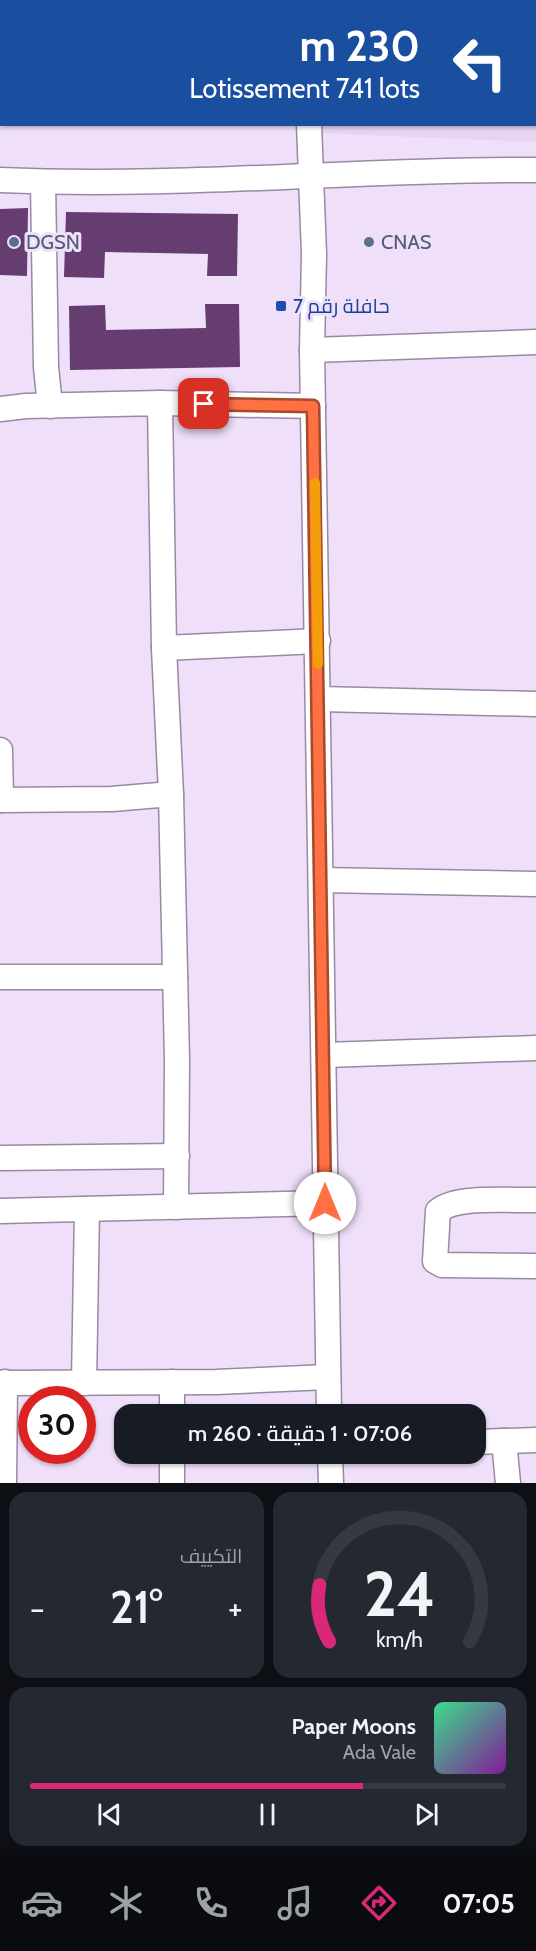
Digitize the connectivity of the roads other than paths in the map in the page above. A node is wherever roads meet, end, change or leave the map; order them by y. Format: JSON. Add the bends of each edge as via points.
{"nodes":[{"id":1,"x":309,"y":126,"type":"edge"},
{"id":2,"x":536,"y":170,"type":"edge"},
{"id":3,"x":312,"y":176,"type":"junction"},
{"id":4,"x":0,"y":180,"type":"edge"},
{"id":5,"x":43,"y":182,"type":"junction"},
{"id":6,"x":536,"y":342,"type":"edge"},
{"id":7,"x":312,"y":350,"type":"junction"},
{"id":8,"x":160,"y":403,"type":"junction"},
{"id":9,"x":50,"y":406,"type":"junction"},
{"id":10,"x":313,"y":406,"type":"junction"},
{"id":11,"x":0,"y":409,"type":"edge"},
{"id":12,"x":318,"y":641,"type":"junction"},
{"id":13,"x":164,"y":648,"type":"junction"},
{"id":14,"x":319,"y":699,"type":"junction"},
{"id":15,"x":536,"y":704,"type":"edge"},
{"id":16,"x":0,"y":750,"type":"edge"},
{"id":17,"x":171,"y":794,"type":"junction"},
{"id":18,"x":1,"y":800,"type":"edge"},
{"id":19,"x":321,"y":880,"type":"junction"},
{"id":20,"x":536,"y":884,"type":"edge"},
{"id":21,"x":0,"y":977,"type":"edge"},
{"id":22,"x":176,"y":977,"type":"junction"},
{"id":23,"x":536,"y":1048,"type":"edge"},
{"id":24,"x":325,"y":1055,"type":"junction"},
{"id":25,"x":177,"y":1156,"type":"junction"},
{"id":26,"x":0,"y":1158,"type":"edge"},
{"id":27,"x":536,"y":1200,"type":"edge"},
{"id":28,"x":325,"y":1203,"type":"junction"},
{"id":29,"x":176,"y":1207,"type":"junction"},
{"id":30,"x":87,"y":1209,"type":"junction"},
{"id":31,"x":0,"y":1212,"type":"edge"},
{"id":32,"x":536,"y":1266,"type":"edge"},
{"id":33,"x":328,"y":1377,"type":"junction"},
{"id":34,"x":172,"y":1382,"type":"junction"},
{"id":35,"x":3,"y":1383,"type":"edge"},
{"id":36,"x":84,"y":1383,"type":"junction"},
{"id":37,"x":172,"y":1404,"type":"edge"},
{"id":38,"x":329,"y":1404,"type":"edge"},
{"id":39,"x":536,"y":1440,"type":"edge"},
{"id":40,"x":504,"y":1441,"type":"junction"},
{"id":41,"x":486,"y":1442,"type":"edge"},
{"id":42,"x":172,"y":1464,"type":"edge"},
{"id":43,"x":330,"y":1464,"type":"edge"},
{"id":44,"x":4,"y":1483,"type":"edge"},
{"id":45,"x":172,"y":1483,"type":"edge"},
{"id":46,"x":331,"y":1483,"type":"edge"},
{"id":47,"x":508,"y":1483,"type":"edge"}],
"edges":[{"from":1,"to":3,"type":"street"},
{"from":2,"to":3,"type":"street"},
{"from":3,"to":5,"type":"street"},
{"from":3,"to":7,"type":"street"},
{"from":4,"to":5,"type":"street"},
{"from":5,"to":9,"type":"street"},
{"from":6,"to":7,"type":"street"},
{"from":7,"to":10,"type":"street"},
{"from":8,"to":9,"type":"street"},
{"from":8,"to":10,"type":"street"},
{"from":8,"to":13,"type":"street"},
{"from":9,"to":11,"type":"street"},
{"from":10,"to":12,"type":"street"},
{"from":12,"to":13,"type":"street"},
{"from":12,"to":14,"type":"street"},
{"from":13,"to":17,"type":"street"},
{"from":14,"to":15,"type":"street"},
{"from":14,"to":19,"type":"street"},
{"from":16,"to":18,"type":"street"},
{"from":17,"to":18,"type":"street"},
{"from":17,"to":22,"type":"street"},
{"from":19,"to":20,"type":"street"},
{"from":19,"to":24,"type":"street"},
{"from":21,"to":22,"type":"street"},
{"from":22,"to":25,"type":"street"},
{"from":23,"to":24,"type":"street"},
{"from":24,"to":28,"type":"street"},
{"from":25,"to":26,"type":"street"},
{"from":25,"to":29,"type":"street"},
{"from":27,"to":32,"type":"street","via":[[459,1202],[444,1206],[438,1211],[435,1250],[435,1261],[442,1265]]},
{"from":28,"to":29,"type":"street"},
{"from":28,"to":33,"type":"street"},
{"from":29,"to":30,"type":"street"},
{"from":30,"to":31,"type":"street"},
{"from":30,"to":36,"type":"street"},
{"from":33,"to":34,"type":"street"},
{"from":33,"to":38,"type":"street"},
{"from":34,"to":36,"type":"street"},
{"from":34,"to":37,"type":"street"},
{"from":35,"to":36,"type":"street"},
{"from":35,"to":44,"type":"street"},
{"from":39,"to":40,"type":"street"},
{"from":40,"to":41,"type":"street"},
{"from":40,"to":47,"type":"street"},
{"from":42,"to":45,"type":"street"},
{"from":43,"to":46,"type":"street"}]}
